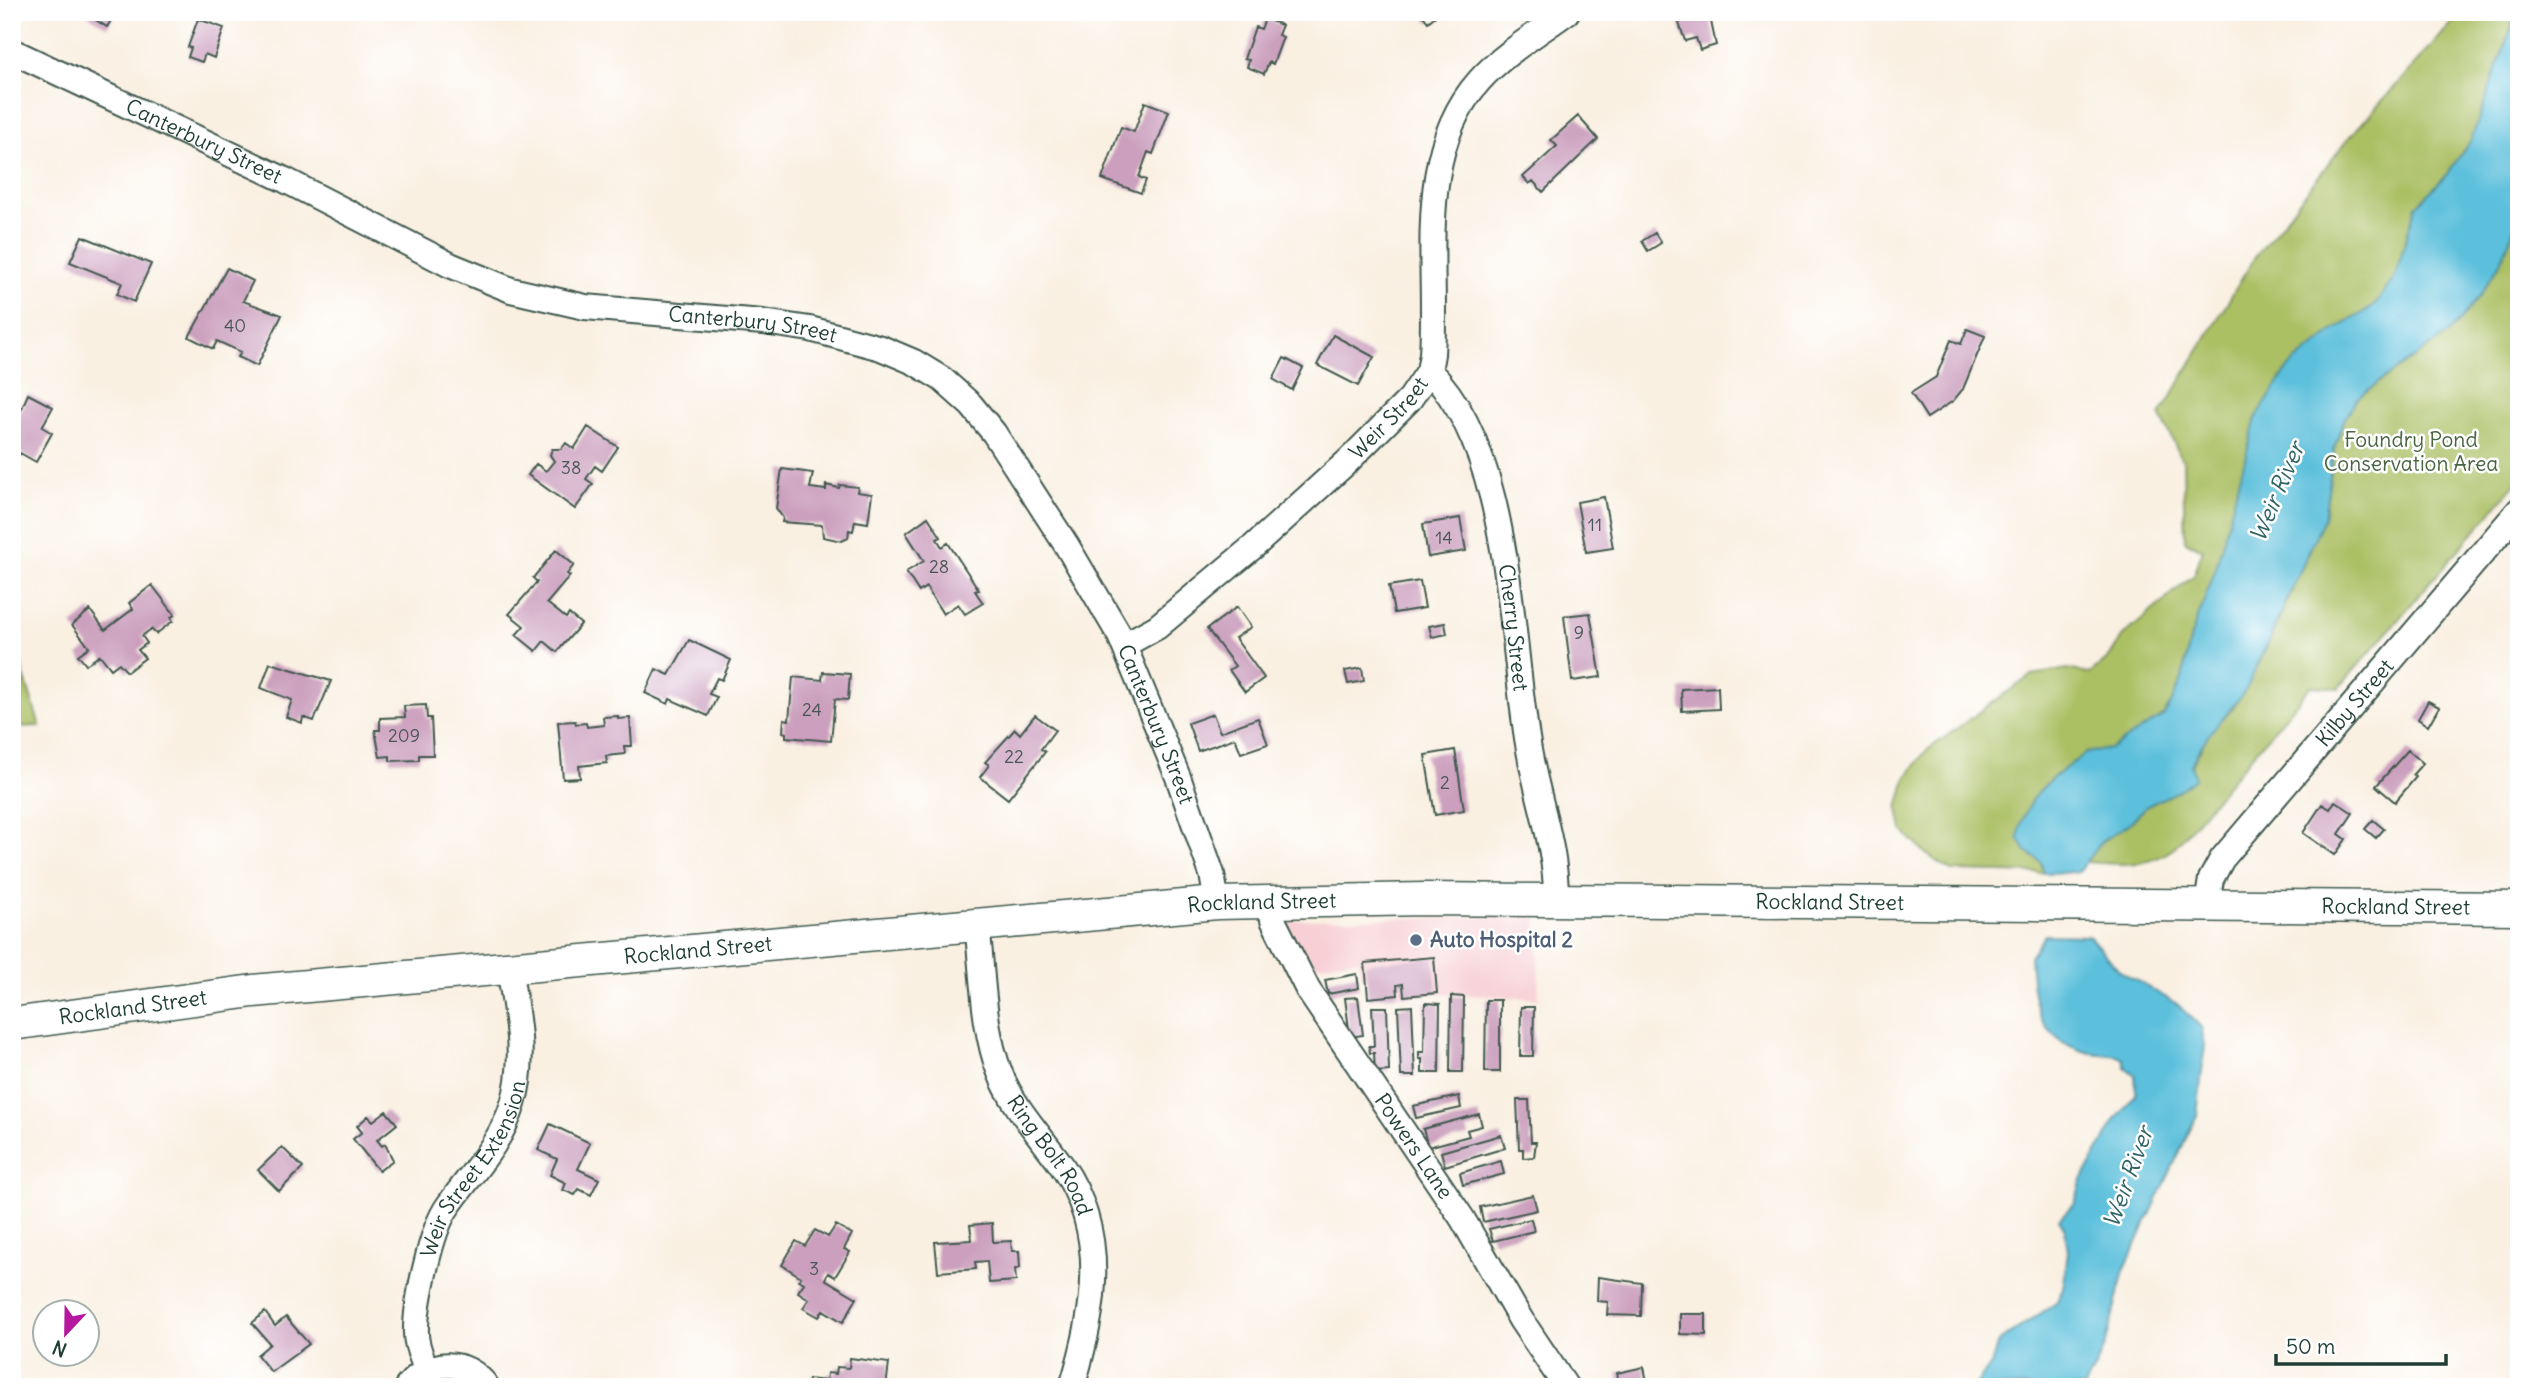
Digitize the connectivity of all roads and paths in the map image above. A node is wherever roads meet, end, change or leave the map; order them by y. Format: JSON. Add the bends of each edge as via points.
{"nodes":[{"id":1,"x":1567,"y":12,"type":"edge"},
{"id":2,"x":12,"y":51,"type":"edge"},
{"id":3,"x":1429,"y":370,"type":"junction"},
{"id":4,"x":2519,"y":509,"type":"edge"},
{"id":5,"x":1124,"y":645,"type":"junction"},
{"id":6,"x":1556,"y":900,"type":"junction"},
{"id":7,"x":1270,"y":902,"type":"junction"},
{"id":8,"x":1217,"y":903,"type":"junction"},
{"id":9,"x":2207,"y":905,"type":"junction"},
{"id":10,"x":2519,"y":908,"type":"edge"},
{"id":11,"x":977,"y":925,"type":"junction"},
{"id":12,"x":509,"y":967,"type":"junction"},
{"id":13,"x":12,"y":1024,"type":"edge"},
{"id":14,"x":426,"y":1369,"type":"junction"},
{"id":15,"x":407,"y":1387,"type":"edge"},
{"id":16,"x":487,"y":1387,"type":"edge"},
{"id":17,"x":1072,"y":1387,"type":"edge"},
{"id":18,"x":1566,"y":1387,"type":"edge"}],
"edges":[{"from":1,"to":3,"type":"street","name":"Weir Street","via":[[1487,72],[1466,98],[1447,138],[1436,184]]},
{"from":2,"to":5,"type":"street","name":"Canterbury Street","via":[[251,163],[472,276],[510,290],[585,307],[798,327],[859,341],[914,362],[957,391],[994,433],[1084,573]]},
{"from":3,"to":5,"type":"street","name":"Weir Street","via":[[1410,399],[1298,508],[1157,627]]},
{"from":3,"to":6,"type":"street","name":"Cherry Street","via":[[1452,397],[1489,478],[1528,743],[1555,862]]},
{"from":4,"to":9,"type":"street","name":"Kilby Street","via":[[2222,859],[2211,878]]},
{"from":5,"to":8,"type":"street","name":"Canterbury Street","via":[[1213,874]]},
{"from":6,"to":7,"type":"main road","name":"Rockland Street"},
{"from":6,"to":9,"type":"main road","name":"Rockland Street"},
{"from":7,"to":8,"type":"main road","name":"Rockland Street"},
{"from":7,"to":18,"type":"street","name":"Powers Lane","via":[[1273,920],[1308,990],[1462,1218]]},
{"from":8,"to":11,"type":"main road","name":"Rockland Street"},
{"from":9,"to":10,"type":"main road","name":"Rockland Street"},
{"from":11,"to":12,"type":"main road","name":"Rockland Street"},
{"from":11,"to":17,"type":"street","name":"Ring Bolt Road","via":[[990,1033],[1000,1075],[1072,1184],[1090,1234],[1095,1269],[1093,1305]]},
{"from":12,"to":13,"type":"main road","name":"Rockland Street","via":[[229,993]]},
{"from":12,"to":14,"type":"street","name":"Weir Street Extension","via":[[520,1044],[517,1088],[497,1140],[447,1207],[435,1231],[416,1335]]},
{"from":14,"to":15,"type":"street"},
{"from":14,"to":16,"type":"street","via":[[439,1365],[465,1368]]}]}
